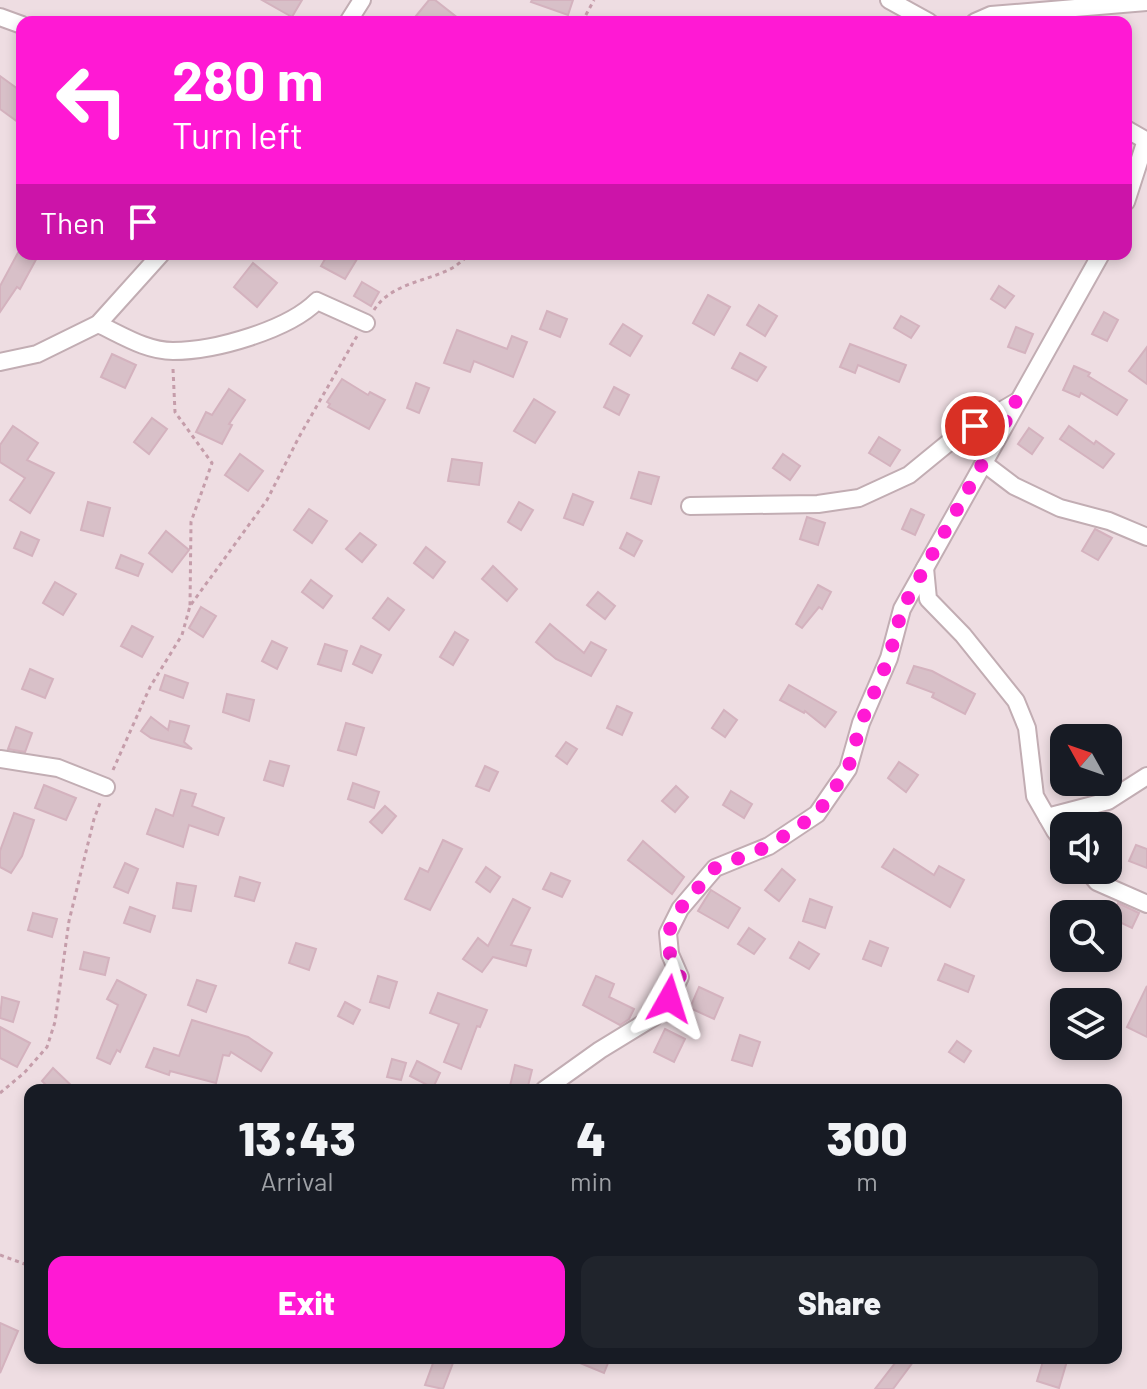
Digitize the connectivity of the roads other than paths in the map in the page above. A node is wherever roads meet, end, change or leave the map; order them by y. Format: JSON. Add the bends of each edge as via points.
{"nodes":[{"id":1,"x":889,"y":0,"type":"edge"},
{"id":2,"x":1007,"y":0,"type":"edge"},
{"id":3,"x":1147,"y":2,"type":"edge"},
{"id":4,"x":991,"y":15,"type":"joint"},
{"id":5,"x":918,"y":16,"type":"edge"},
{"id":6,"x":1147,"y":140,"type":"edge"},
{"id":7,"x":1132,"y":184,"type":"edge"},
{"id":8,"x":156,"y":260,"type":"edge"},
{"id":9,"x":1098,"y":260,"type":"edge"},
{"id":10,"x":366,"y":323,"type":"road end"},
{"id":11,"x":98,"y":324,"type":"junction"},
{"id":12,"x":0,"y":362,"type":"edge"},
{"id":13,"x":1017,"y":401,"type":"junction"},
{"id":14,"x":985,"y":464,"type":"junction"},
{"id":15,"x":690,"y":506,"type":"dead end"},
{"id":16,"x":1147,"y":537,"type":"edge"},
{"id":17,"x":925,"y":566,"type":"junction"},
{"id":18,"x":0,"y":759,"type":"edge"},
{"id":19,"x":1147,"y":776,"type":"edge"},
{"id":20,"x":106,"y":787,"type":"road end"},
{"id":21,"x":1047,"y":817,"type":"junction"},
{"id":22,"x":1050,"y":822,"type":"edge"},
{"id":23,"x":1102,"y":884,"type":"edge"},
{"id":24,"x":1147,"y":904,"type":"edge"},
{"id":25,"x":552,"y":1084,"type":"edge"}],
"edges":[{"from":1,"to":5,"type":"street"},
{"from":2,"to":4,"type":"street"},
{"from":3,"to":4,"type":"street"},
{"from":6,"to":7,"type":"street"},
{"from":8,"to":11,"type":"street"},
{"from":9,"to":13,"type":"street"},
{"from":10,"to":11,"type":"street","via":[[317,301],[290,321],[255,334],[172,351],[141,345]]},
{"from":11,"to":12,"type":"street","via":[[37,354]]},
{"from":13,"to":14,"type":"street"},
{"from":13,"to":15,"type":"street","via":[[953,439],[909,475],[859,498],[818,504]]},
{"from":14,"to":16,"type":"street","via":[[1014,486],[1060,508]]},
{"from":14,"to":17,"type":"street"},
{"from":17,"to":21,"type":"street","via":[[928,599],[1016,701],[1027,728],[1035,796]]},
{"from":17,"to":25,"type":"street","via":[[902,609],[848,769],[817,814],[769,846],[715,868],[680,909],[668,933],[680,977],[669,999],[654,1017]]},
{"from":18,"to":20,"type":"street","via":[[58,768]]},
{"from":19,"to":21,"type":"street","via":[[1108,801]]},
{"from":21,"to":22,"type":"street"},
{"from":23,"to":24,"type":"street"}]}
